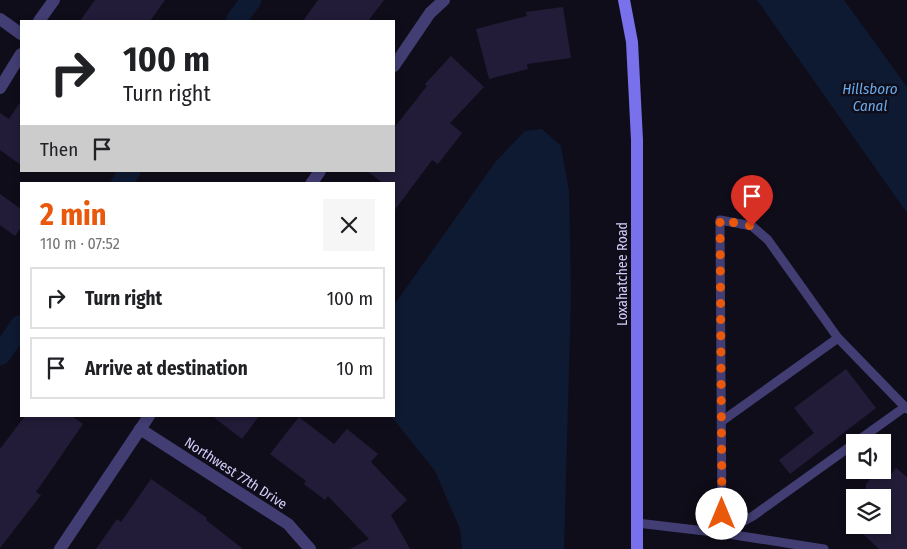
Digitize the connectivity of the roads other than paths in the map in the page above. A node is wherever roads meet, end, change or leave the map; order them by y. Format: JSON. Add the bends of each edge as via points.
{"nodes":[{"id":1,"x":54,"y":0,"type":"edge"},
{"id":2,"x":444,"y":0,"type":"edge"},
{"id":3,"x":624,"y":0,"type":"edge"},
{"id":4,"x":0,"y":19,"type":"edge"},
{"id":5,"x":40,"y":20,"type":"edge"},
{"id":6,"x":20,"y":33,"type":"edge"},
{"id":7,"x":20,"y":56,"type":"edge"},
{"id":8,"x":395,"y":65,"type":"edge"},
{"id":9,"x":0,"y":88,"type":"edge"},
{"id":10,"x":838,"y":338,"type":"junction"},
{"id":11,"x":906,"y":408,"type":"edge"},
{"id":12,"x":148,"y":417,"type":"edge"},
{"id":13,"x":722,"y":421,"type":"junction"},
{"id":14,"x":140,"y":429,"type":"junction"},
{"id":15,"x":868,"y":434,"type":"edge"},
{"id":16,"x":846,"y":449,"type":"edge"},
{"id":17,"x":637,"y":524,"type":"junction"},
{"id":18,"x":722,"y":533,"type":"junction"},
{"id":19,"x":60,"y":549,"type":"edge"},
{"id":20,"x":310,"y":549,"type":"edge"},
{"id":21,"x":637,"y":549,"type":"edge"},
{"id":22,"x":824,"y":549,"type":"edge"}],
"edges":[{"from":1,"to":5,"type":"street"},
{"from":2,"to":8,"type":"street","via":[[430,13]]},
{"from":3,"to":17,"type":"main road","name":"Loxahatchee Road","via":[[632,42],[637,140]]},
{"from":4,"to":6,"type":"street"},
{"from":7,"to":9,"type":"street"},
{"from":10,"to":11,"type":"lane"},
{"from":10,"to":13,"type":"lane"},
{"from":10,"to":13,"type":"lane","via":[[768,240],[752,226],[720,220]]},
{"from":11,"to":15,"type":"lane"},
{"from":12,"to":14,"type":"street"},
{"from":13,"to":18,"type":"lane"},
{"from":14,"to":19,"type":"street"},
{"from":14,"to":20,"type":"street","name":"Northwest 77th Drive","via":[[288,524]]},
{"from":16,"to":18,"type":"lane","via":[[753,516]]},
{"from":17,"to":18,"type":"lane"},
{"from":17,"to":21,"type":"main road","name":"Loxahatchee Road"},
{"from":18,"to":22,"type":"lane"}]}
